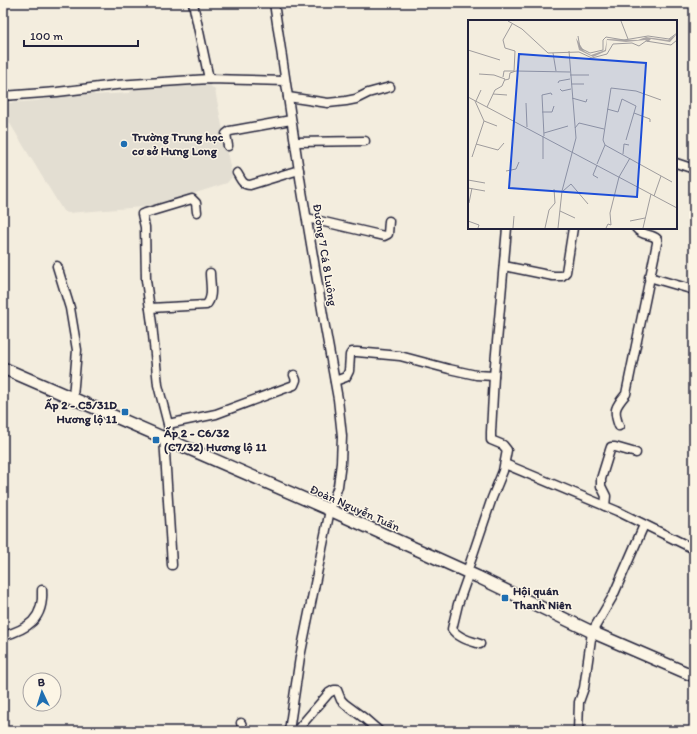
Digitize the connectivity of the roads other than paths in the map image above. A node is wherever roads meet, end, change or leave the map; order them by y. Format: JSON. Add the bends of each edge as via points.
{"nodes":[{"id":1,"x":193,"y":3,"type":"edge"},
{"id":2,"x":274,"y":3,"type":"edge"},
{"id":3,"x":209,"y":79,"type":"junction"},
{"id":4,"x":285,"y":81,"type":"junction"},
{"id":5,"x":390,"y":87,"type":"dead end"},
{"id":6,"x":3,"y":96,"type":"edge"},
{"id":7,"x":288,"y":97,"type":"junction"},
{"id":8,"x":291,"y":120,"type":"junction"},
{"id":9,"x":365,"y":141,"type":"dead end"},
{"id":10,"x":295,"y":142,"type":"junction"},
{"id":11,"x":228,"y":146,"type":"dead end"},
{"id":12,"x":677,"y":163,"type":"edge"},
{"id":13,"x":299,"y":170,"type":"junction"},
{"id":14,"x":694,"y":170,"type":"edge"},
{"id":15,"x":237,"y":173,"type":"dead end"},
{"id":16,"x":197,"y":212,"type":"dead end"},
{"id":17,"x":307,"y":218,"type":"junction"},
{"id":18,"x":389,"y":221,"type":"dead end"},
{"id":19,"x":507,"y":229,"type":"edge"},
{"id":20,"x":573,"y":229,"type":"edge"},
{"id":21,"x":637,"y":229,"type":"edge"},
{"id":22,"x":57,"y":266,"type":"dead end"},
{"id":23,"x":504,"y":266,"type":"junction"},
{"id":24,"x":210,"y":273,"type":"dead end"},
{"id":25,"x":649,"y":277,"type":"junction"},
{"id":26,"x":694,"y":290,"type":"edge"},
{"id":27,"x":150,"y":308,"type":"junction"},
{"id":28,"x":3,"y":368,"type":"edge"},
{"id":29,"x":294,"y":375,"type":"dead end"},
{"id":30,"x":494,"y":376,"type":"junction"},
{"id":31,"x":335,"y":381,"type":"junction"},
{"id":32,"x":73,"y":398,"type":"junction"},
{"id":33,"x":168,"y":424,"type":"junction"},
{"id":34,"x":619,"y":426,"type":"dead end"},
{"id":35,"x":167,"y":439,"type":"junction"},
{"id":36,"x":636,"y":453,"type":"dead end"},
{"id":37,"x":504,"y":464,"type":"junction"},
{"id":38,"x":605,"y":506,"type":"junction"},
{"id":39,"x":330,"y":510,"type":"junction"},
{"id":40,"x":644,"y":524,"type":"junction"},
{"id":41,"x":694,"y":549,"type":"edge"},
{"id":42,"x":172,"y":565,"type":"dead end"},
{"id":43,"x":468,"y":573,"type":"junction"},
{"id":44,"x":42,"y":590,"type":"dead end"},
{"id":45,"x":592,"y":632,"type":"junction"},
{"id":46,"x":3,"y":636,"type":"edge"},
{"id":47,"x":480,"y":644,"type":"dead end"},
{"id":48,"x":694,"y":676,"type":"edge"},
{"id":49,"x":290,"y":731,"type":"edge"},
{"id":50,"x":379,"y":731,"type":"edge"},
{"id":51,"x":578,"y":731,"type":"edge"}],
"edges":[{"from":1,"to":3,"type":"street"},
{"from":2,"to":4,"type":"street","name":"Đường 7 Cá 8 Luông"},
{"from":3,"to":4,"type":"street"},
{"from":3,"to":6,"type":"street"},
{"from":4,"to":7,"type":"street","name":"Đường 7 Cá 8 Luông"},
{"from":5,"to":7,"type":"street","via":[[368,92],[356,99],[328,103]]},
{"from":7,"to":8,"type":"street","name":"Đường 7 Cá 8 Luông"},
{"from":8,"to":10,"type":"street","name":"Đường 7 Cá 8 Luông"},
{"from":8,"to":11,"type":"street","via":[[230,131],[226,134]]},
{"from":9,"to":10,"type":"street"},
{"from":10,"to":13,"type":"street","name":"Đường 7 Cá 8 Luông"},
{"from":12,"to":14,"type":"street"},
{"from":13,"to":15,"type":"street","via":[[250,185],[242,182]]},
{"from":13,"to":17,"type":"street","name":"Đường 7 Cá 8 Luông"},
{"from":16,"to":27,"type":"street","via":[[196,203],[192,199],[142,214]]},
{"from":17,"to":18,"type":"street","via":[[384,236],[388,234]]},
{"from":17,"to":31,"type":"street","name":"Đường 7 Cá 8 Luông"},
{"from":19,"to":23,"type":"street"},
{"from":20,"to":23,"type":"street","via":[[566,272],[562,276]]},
{"from":21,"to":25,"type":"street","via":[[657,239]]},
{"from":22,"to":32,"type":"street","via":[[70,308],[77,350]]},
{"from":23,"to":30,"type":"street"},
{"from":24,"to":27,"type":"street","via":[[211,298],[206,306]]},
{"from":25,"to":26,"type":"street"},
{"from":25,"to":34,"type":"street","via":[[626,394],[615,410]]},
{"from":27,"to":33,"type":"street","via":[[158,385]]},
{"from":28,"to":32,"type":"main road","name":"Đoàn Nguyễn Tuấn"},
{"from":29,"to":33,"type":"street","via":[[294,385],[216,414]]},
{"from":30,"to":31,"type":"street","via":[[449,369],[400,356],[352,352],[346,377]]},
{"from":30,"to":37,"type":"street","via":[[491,440],[503,445],[507,450]]},
{"from":31,"to":39,"type":"street","name":"Đường 7 Cá 8 Luông","via":[[342,436],[341,463],[338,486]]},
{"from":32,"to":35,"type":"main road","name":"Đoàn Nguyễn Tuấn"},
{"from":33,"to":35,"type":"street"},
{"from":35,"to":39,"type":"main road","name":"Đoàn Nguyễn Tuấn"},
{"from":35,"to":42,"type":"street"},
{"from":36,"to":38,"type":"street","via":[[611,447],[601,486],[606,496]]},
{"from":37,"to":38,"type":"street"},
{"from":37,"to":43,"type":"street"},
{"from":38,"to":40,"type":"street"},
{"from":39,"to":43,"type":"main road","name":"Đoàn Nguyễn Tuấn"},
{"from":39,"to":49,"type":"street","name":"Đường 7 Cá 8 Luông","via":[[300,657]]},
{"from":40,"to":41,"type":"street"},
{"from":40,"to":45,"type":"street","via":[[613,596]]},
{"from":43,"to":45,"type":"main road","name":"Đoàn Nguyễn Tuấn"},
{"from":43,"to":47,"type":"street","via":[[452,630],[461,637]]},
{"from":44,"to":46,"type":"street","via":[[43,601],[36,619],[28,626]]},
{"from":45,"to":48,"type":"main road","name":"Đoàn Nguyễn Tuấn"},
{"from":45,"to":51,"type":"street","via":[[584,688],[579,702]]},
{"from":49,"to":50,"type":"street","via":[[298,729],[329,692],[334,690],[337,690],[344,704]]}]}
